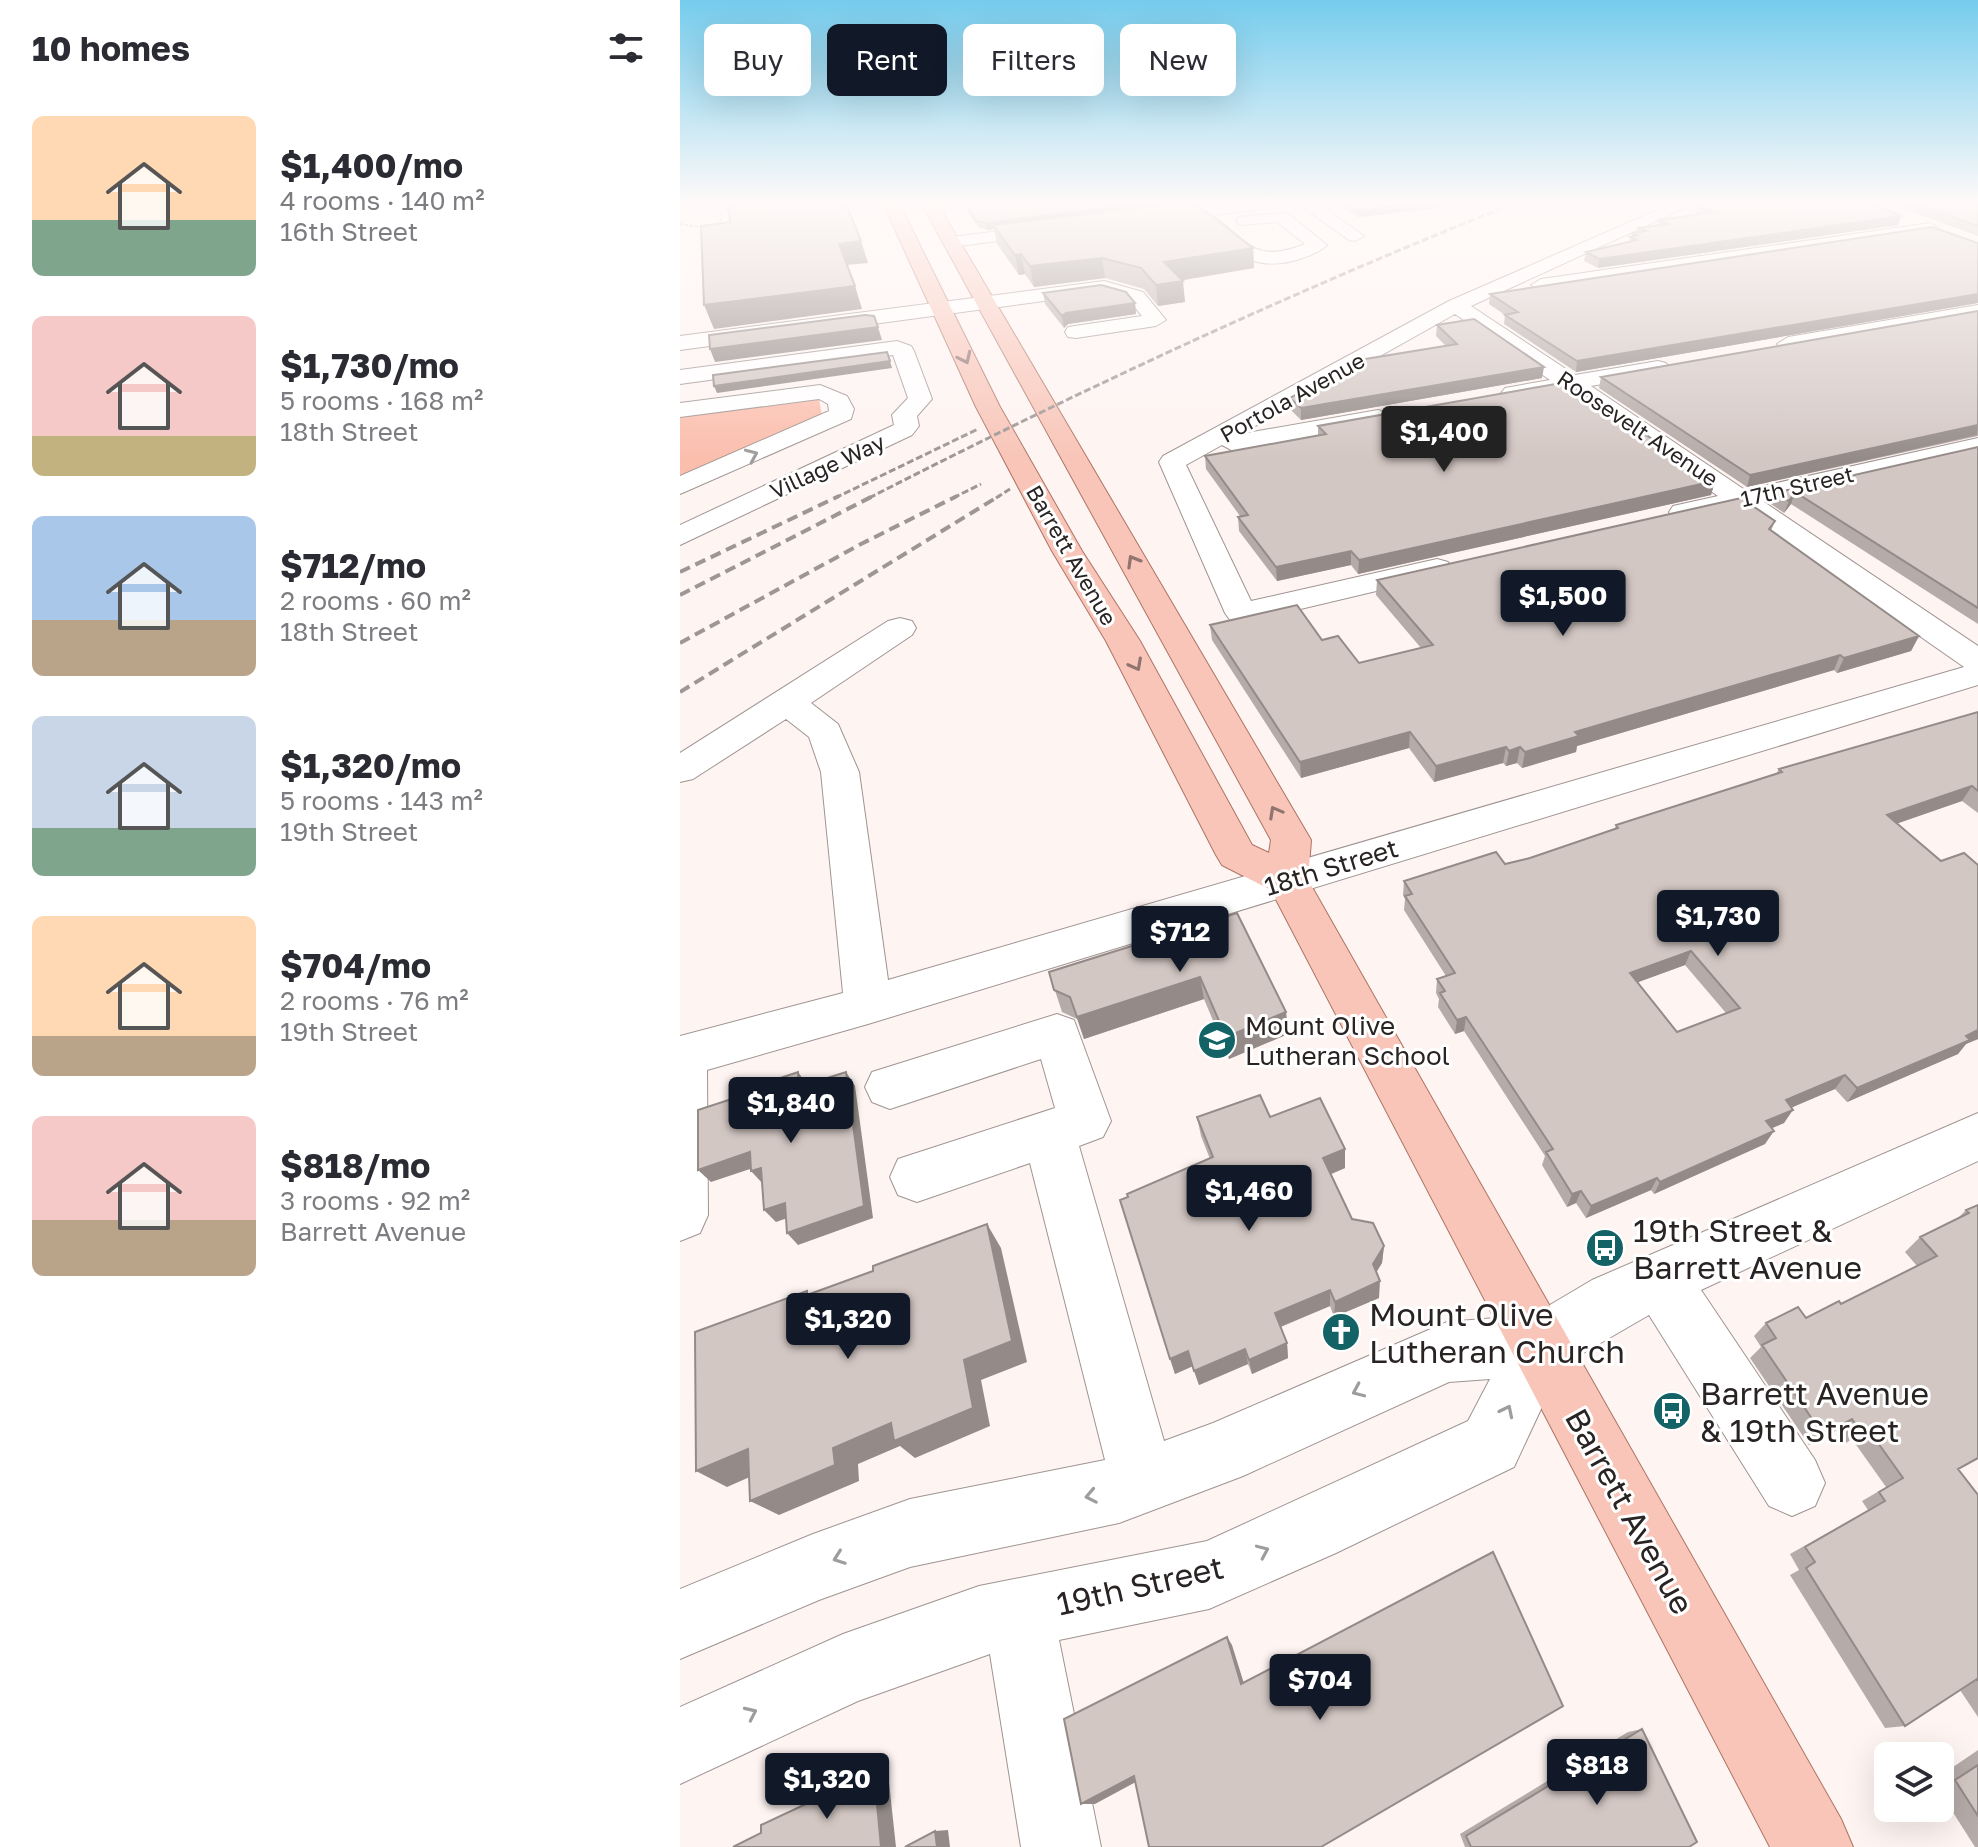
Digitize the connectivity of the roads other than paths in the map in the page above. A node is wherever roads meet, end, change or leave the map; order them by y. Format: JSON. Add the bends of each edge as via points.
{"nodes":[{"id":1,"x":932,"y":287,"type":"edge"},
{"id":2,"x":977,"y":287,"type":"edge"},
{"id":3,"x":1103,"y":287,"type":"edge"},
{"id":4,"x":1105,"y":287,"type":"edge"},
{"id":5,"x":1500,"y":287,"type":"edge"},
{"id":6,"x":1523,"y":287,"type":"edge"},
{"id":7,"x":1487,"y":293,"type":"junction"},
{"id":8,"x":986,"y":303,"type":"junction"},
{"id":9,"x":1456,"y":305,"type":"junction"},
{"id":10,"x":942,"y":309,"type":"junction"},
{"id":11,"x":1978,"y":311,"type":"edge"},
{"id":12,"x":1076,"y":332,"type":"dead end"},
{"id":13,"x":686,"y":342,"type":"edge"},
{"id":14,"x":1764,"y":349,"type":"edge"},
{"id":15,"x":1687,"y":362,"type":"edge"},
{"id":16,"x":686,"y":376,"type":"edge"},
{"id":17,"x":1571,"y":383,"type":"junction"},
{"id":18,"x":1487,"y":398,"type":"edge"},
{"id":19,"x":686,"y":409,"type":"edge"},
{"id":20,"x":1396,"y":414,"type":"edge"},
{"id":21,"x":1978,"y":446,"type":"edge"},
{"id":22,"x":1199,"y":449,"type":"junction"},
{"id":23,"x":689,"y":482,"type":"edge"},
{"id":24,"x":1742,"y":498,"type":"junction"},
{"id":25,"x":754,"y":501,"type":"junction"},
{"id":26,"x":1653,"y":519,"type":"edge"},
{"id":27,"x":680,"y":536,"type":"edge"},
{"id":28,"x":1470,"y":561,"type":"edge"},
{"id":29,"x":900,"y":628,"type":"dead end"},
{"id":30,"x":1978,"y":661,"type":"edge"},
{"id":31,"x":1978,"y":674,"type":"edge"},
{"id":32,"x":788,"y":702,"type":"junction"},
{"id":33,"x":680,"y":770,"type":"edge"},
{"id":34,"x":1287,"y":880,"type":"junction"},
{"id":35,"x":868,"y":1005,"type":"junction"},
{"id":36,"x":681,"y":1055,"type":"edge"},
{"id":37,"x":890,"y":1087,"type":"dead end"},
{"id":38,"x":1049,"y":1133,"type":"junction"},
{"id":39,"x":1978,"y":1136,"type":"edge"},
{"id":40,"x":917,"y":1177,"type":"dead end"},
{"id":41,"x":680,"y":1215,"type":"edge"},
{"id":42,"x":1661,"y":1281,"type":"junction"},
{"id":43,"x":1540,"y":1345,"type":"junction"},
{"id":44,"x":1143,"y":1481,"type":"junction"},
{"id":45,"x":1792,"y":1483,"type":"dead end"},
{"id":46,"x":1018,"y":1613,"type":"junction"},
{"id":47,"x":680,"y":1624,"type":"edge"},
{"id":48,"x":680,"y":1746,"type":"edge"},
{"id":49,"x":1061,"y":1847,"type":"edge"},
{"id":50,"x":1813,"y":1847,"type":"edge"}],
"edges":[{"from":1,"to":10,"type":"main road","name":"Barrett Avenue"},
{"from":2,"to":8,"type":"main road","name":"Barrett Avenue"},
{"from":3,"to":8,"type":"street"},
{"from":4,"to":12,"type":"street","via":[[1136,296],[1156,320]]},
{"from":5,"to":7,"type":"street","name":"Portola Avenue"},
{"from":6,"to":7,"type":"street"},
{"from":7,"to":9,"type":"street","name":"Portola Avenue"},
{"from":8,"to":10,"type":"street"},
{"from":34,"to":8,"type":"main road","name":"Barrett Avenue","one_way":true,"via":[[1291,840]]},
{"from":9,"to":17,"type":"street","name":"Roosevelt Avenue"},
{"from":9,"to":22,"type":"street","name":"Portola Avenue"},
{"from":10,"to":13,"type":"street"},
{"from":10,"to":34,"type":"main road","name":"Barrett Avenue","one_way":true,"via":[[988,407],[1123,641],[1237,855]]},
{"from":11,"to":14,"type":"street"},
{"from":13,"to":16,"type":"street"},
{"from":15,"to":17,"type":"street"},
{"from":16,"to":19,"type":"street"},
{"from":16,"to":25,"type":"street","name":"Village Way","via":[[884,348],[903,351],[920,399],[904,415],[907,426]]},
{"from":17,"to":18,"type":"street"},
{"from":17,"to":24,"type":"street","name":"Roosevelt Avenue"},
{"from":23,"to":19,"type":"street","one_way":true,"via":[[842,414],[836,396],[820,392]]},
{"from":20,"to":22,"type":"street"},
{"from":21,"to":24,"type":"street","name":"17th Street"},
{"from":22,"to":28,"type":"street","name":"Portola Avenue","via":[[1172,462],[1241,613]]},
{"from":23,"to":25,"type":"street"},
{"from":24,"to":26,"type":"street","name":"17th Street"},
{"from":24,"to":30,"type":"street","name":"Roosevelt Avenue"},
{"from":25,"to":27,"type":"street","name":"Village Way"},
{"from":29,"to":32,"type":"street"},
{"from":31,"to":34,"type":"street","name":"18th Street"},
{"from":32,"to":33,"type":"street"},
{"from":32,"to":35,"type":"street","via":[[825,732],[840,772]]},
{"from":34,"to":35,"type":"street","name":"18th Street"},
{"from":34,"to":43,"type":"main road","name":"Barrett Avenue"},
{"from":35,"to":36,"type":"street","name":"18th Street"},
{"from":36,"to":41,"type":"street"},
{"from":37,"to":38,"type":"street","via":[[1057,1034],[1085,1121]]},
{"from":38,"to":40,"type":"street"},
{"from":38,"to":44,"type":"street"},
{"from":39,"to":42,"type":"street"},
{"from":42,"to":43,"type":"street","via":[[1613,1301]]},
{"from":42,"to":45,"type":"street"},
{"from":43,"to":44,"type":"street","one_way":true,"via":[[1447,1352],[1220,1453]]},
{"from":46,"to":43,"type":"street","name":"19th Street","one_way":true,"via":[[1209,1575],[1491,1444]]},
{"from":43,"to":50,"type":"main road","name":"Barrett Avenue"},
{"from":44,"to":47,"type":"street","one_way":true,"via":[[910,1533]]},
{"from":48,"to":46,"type":"street","name":"19th Street","one_way":true,"via":[[843,1670],[979,1621]]},
{"from":46,"to":49,"type":"street"}]}
